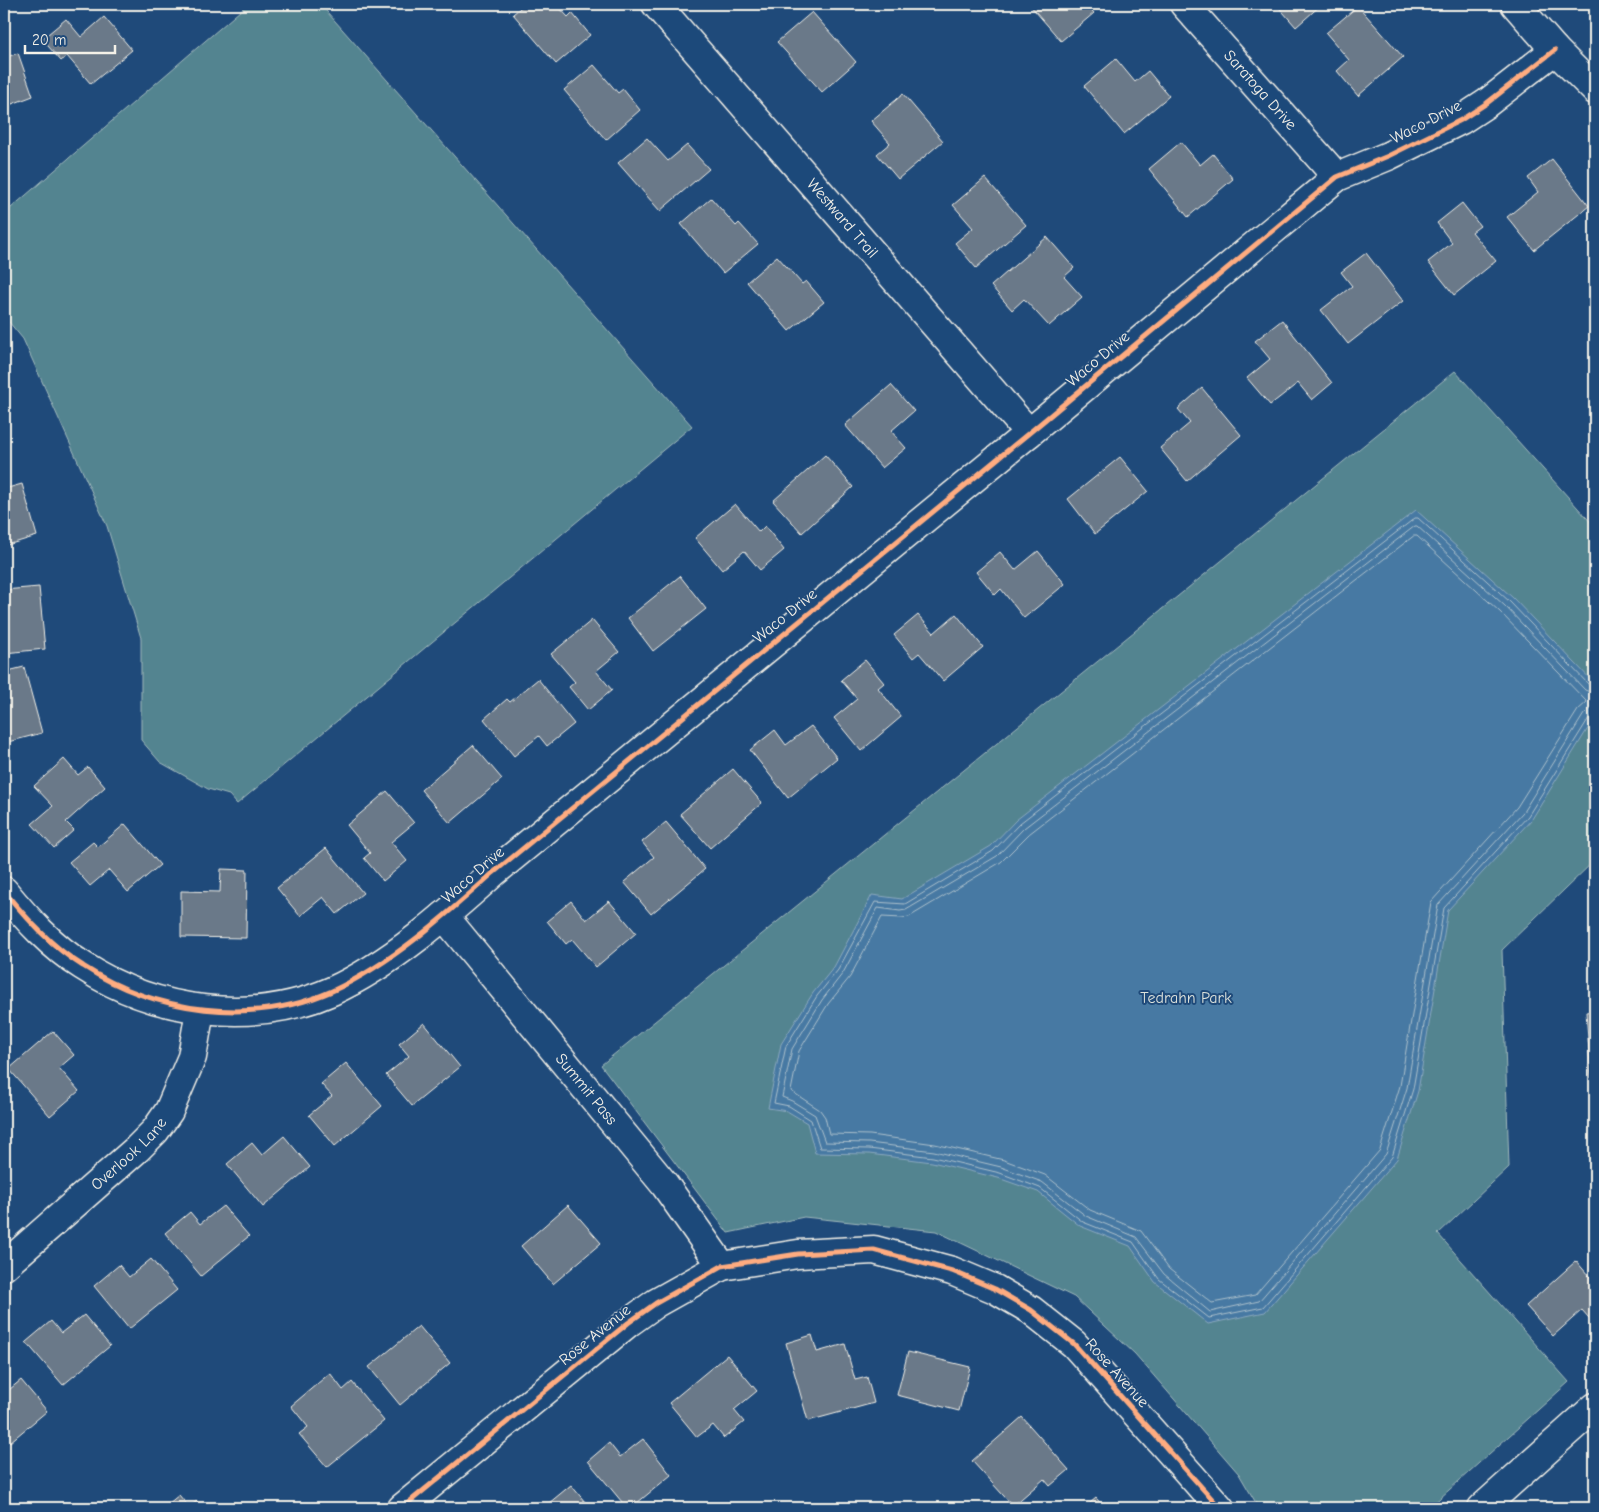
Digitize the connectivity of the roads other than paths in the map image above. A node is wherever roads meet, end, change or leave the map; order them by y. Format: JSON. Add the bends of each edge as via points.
{"nodes":[{"id":1,"x":656,"y":4,"type":"edge"},
{"id":2,"x":1184,"y":4,"type":"edge"},
{"id":3,"x":1515,"y":4,"type":"edge"},
{"id":4,"x":1555,"y":50,"type":"junction"},
{"id":5,"x":1595,"y":90,"type":"edge"},
{"id":6,"x":1336,"y":177,"type":"junction"},
{"id":7,"x":1029,"y":433,"type":"junction"},
{"id":8,"x":4,"y":891,"type":"edge"},
{"id":9,"x":444,"y":916,"type":"junction"},
{"id":10,"x":200,"y":1010,"type":"junction"},
{"id":11,"x":4,"y":1266,"type":"edge"},
{"id":12,"x":722,"y":1266,"type":"junction"},
{"id":13,"x":1595,"y":1407,"type":"edge"},
{"id":14,"x":402,"y":1508,"type":"edge"},
{"id":15,"x":1220,"y":1508,"type":"edge"},
{"id":16,"x":1482,"y":1508,"type":"edge"}],
"edges":[{"from":1,"to":7,"type":"street","name":"Westward Trail"},
{"from":2,"to":6,"type":"street","name":"Saratoga Drive"},
{"from":3,"to":4,"type":"street"},
{"from":4,"to":5,"type":"street"},
{"from":4,"to":6,"type":"street","name":"Waco Drive","via":[[1461,120]]},
{"from":6,"to":7,"type":"street","name":"Waco Drive"},
{"from":7,"to":9,"type":"street","name":"Waco Drive"},
{"from":8,"to":10,"type":"street","name":"Waco Drive","via":[[25,917],[82,966],[112,984],[141,995]]},
{"from":9,"to":10,"type":"street","name":"Waco Drive","via":[[367,973],[331,991],[286,1006],[241,1011]]},
{"from":9,"to":12,"type":"street","name":"Summit Pass","via":[[665,1185]]},
{"from":10,"to":11,"type":"street","name":"Overlook Lane","via":[[192,1057],[169,1111],[155,1131]]},
{"from":12,"to":14,"type":"street","name":"Rose Avenue","via":[[656,1303],[628,1323]]},
{"from":12,"to":15,"type":"street","name":"Rose Avenue","via":[[798,1254],[874,1250],[952,1271],[995,1289],[1031,1310],[1074,1344]]},
{"from":13,"to":16,"type":"street"}]}
